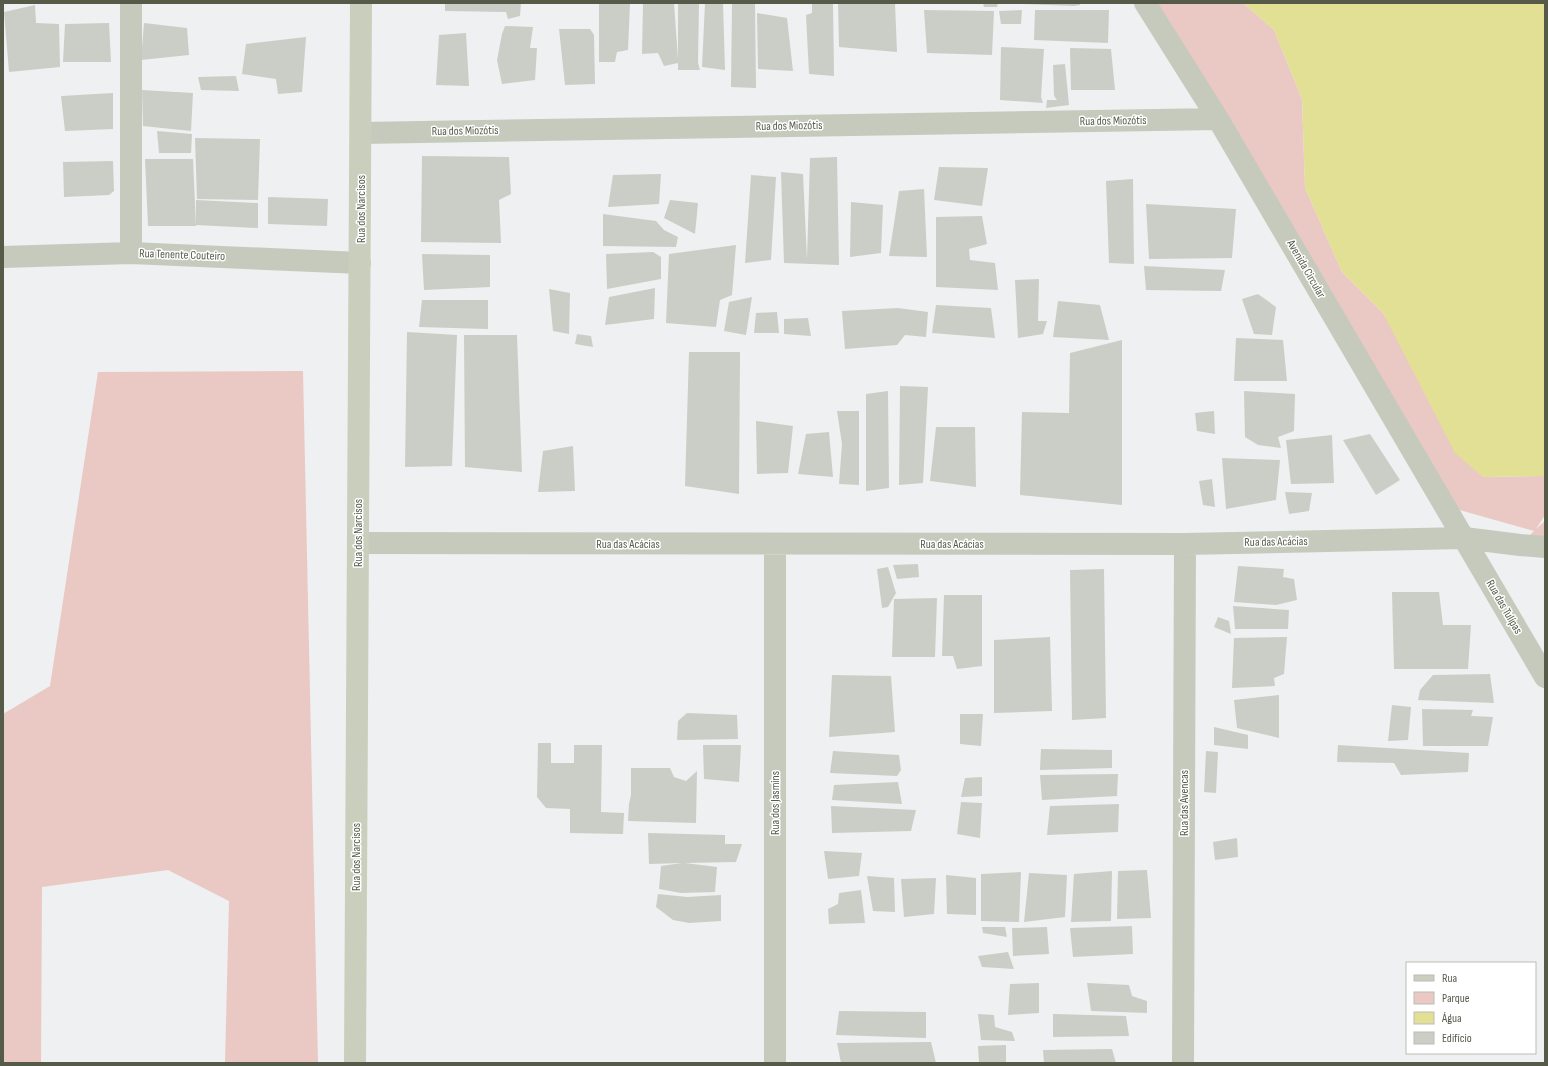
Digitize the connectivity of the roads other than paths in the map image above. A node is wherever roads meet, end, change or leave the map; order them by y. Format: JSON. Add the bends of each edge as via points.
{"nodes":[{"id":1,"x":131,"y":3,"type":"edge"},
{"id":2,"x":361,"y":3,"type":"edge"},
{"id":3,"x":1145,"y":3,"type":"edge"},
{"id":4,"x":1218,"y":119,"type":"junction"},
{"id":5,"x":361,"y":133,"type":"junction"},
{"id":6,"x":131,"y":253,"type":"junction"},
{"id":7,"x":3,"y":257,"type":"edge"},
{"id":8,"x":360,"y":263,"type":"junction"},
{"id":9,"x":1464,"y":538,"type":"junction"},
{"id":10,"x":358,"y":543,"type":"junction"},
{"id":11,"x":775,"y":544,"type":"junction"},
{"id":12,"x":1185,"y":544,"type":"junction"},
{"id":13,"x":1545,"y":547,"type":"edge"},
{"id":14,"x":1545,"y":677,"type":"edge"},
{"id":15,"x":355,"y":1063,"type":"edge"},
{"id":16,"x":775,"y":1063,"type":"edge"},
{"id":17,"x":1183,"y":1063,"type":"edge"}],
"edges":[{"from":1,"to":6,"type":"street"},
{"from":2,"to":5,"type":"street","name":"Rua dos Narcisos"},
{"from":3,"to":4,"type":"street","name":"Avenida Circular"},
{"from":4,"to":5,"type":"street","name":"Rua dos Miozótis"},
{"from":4,"to":9,"type":"street","name":"Avenida Circular"},
{"from":5,"to":8,"type":"street","name":"Rua dos Narcisos"},
{"from":6,"to":7,"type":"street","name":"Rua Tenente Couteiro"},
{"from":6,"to":8,"type":"street","name":"Rua Tenente Couteiro"},
{"from":8,"to":10,"type":"street","name":"Rua dos Narcisos"},
{"from":9,"to":12,"type":"street","name":"Rua das Acácias"},
{"from":9,"to":13,"type":"street","name":"Rua das Acácias"},
{"from":9,"to":14,"type":"street","name":"Rua das Tulípas"},
{"from":10,"to":11,"type":"street","name":"Rua das Acácias"},
{"from":10,"to":15,"type":"street","name":"Rua dos Narcisos"},
{"from":11,"to":12,"type":"street","name":"Rua das Acácias"},
{"from":11,"to":16,"type":"street","name":"Rua dos Jasmins"},
{"from":12,"to":17,"type":"street","name":"Rua das Avencas"}]}
